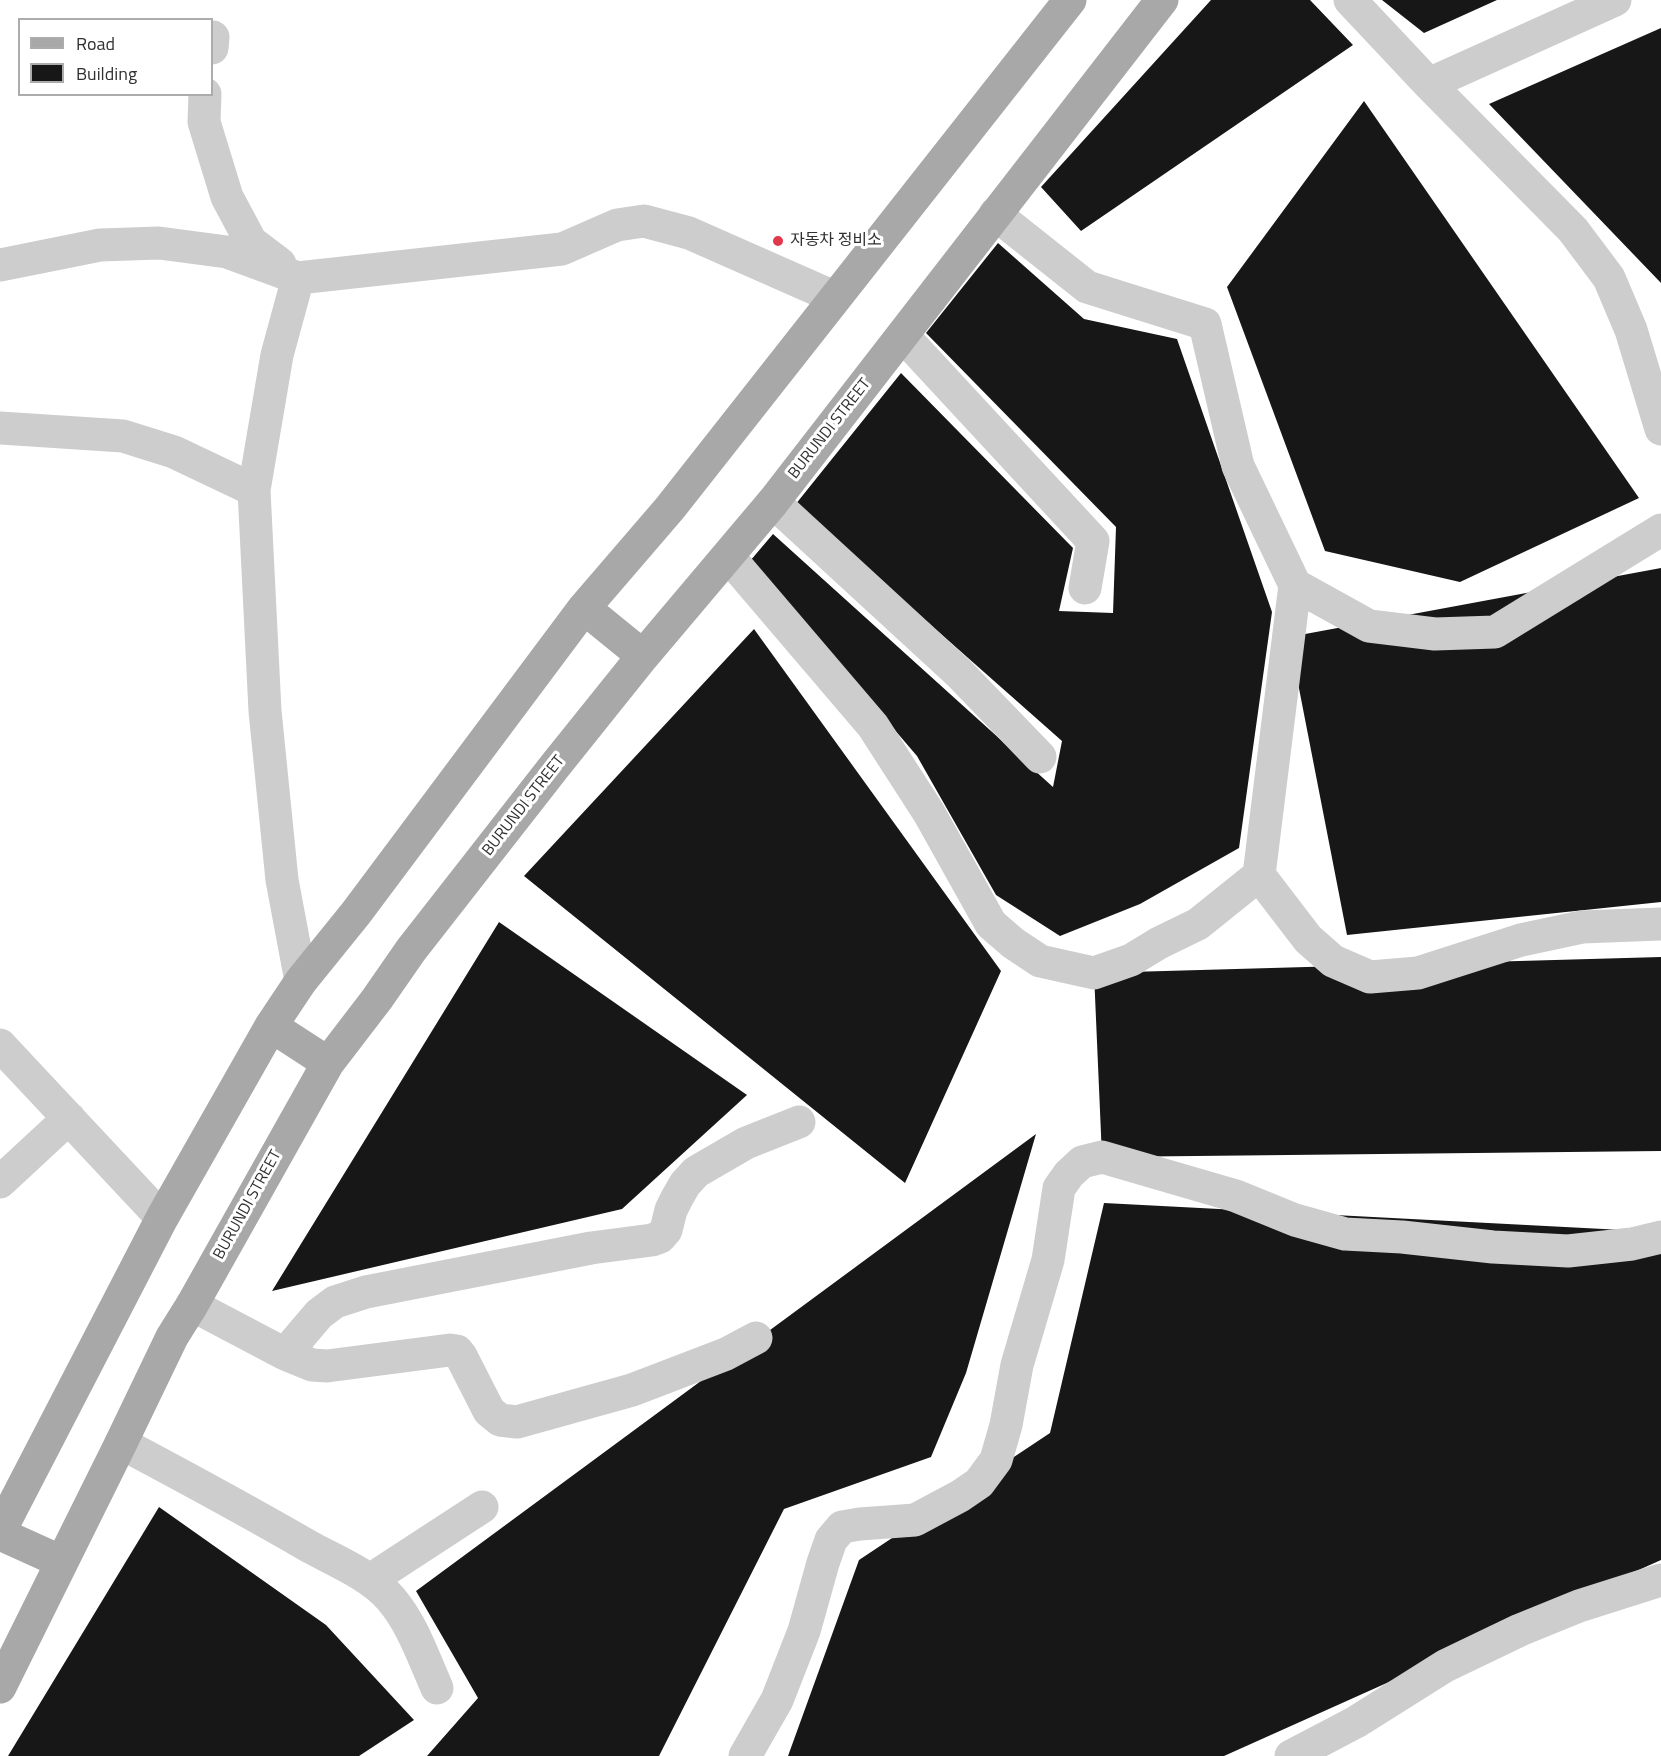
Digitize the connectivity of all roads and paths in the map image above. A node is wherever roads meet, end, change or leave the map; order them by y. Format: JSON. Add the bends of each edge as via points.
{"nodes":[{"id":1,"x":1070,"y":0,"type":"edge"},
{"id":2,"x":1162,"y":0,"type":"edge"},
{"id":3,"x":1350,"y":0,"type":"edge"},
{"id":4,"x":1615,"y":0,"type":"edge"},
{"id":5,"x":1429,"y":84,"type":"junction"},
{"id":6,"x":205,"y":96,"type":"edge"},
{"id":7,"x":995,"y":214,"type":"junction"},
{"id":8,"x":0,"y":265,"type":"edge"},
{"id":9,"x":298,"y":278,"type":"junction"},
{"id":10,"x":834,"y":297,"type":"junction"},
{"id":11,"x":903,"y":336,"type":"junction"},
{"id":12,"x":0,"y":428,"type":"edge"},
{"id":13,"x":1661,"y":429,"type":"edge"},
{"id":14,"x":254,"y":490,"type":"junction"},
{"id":15,"x":773,"y":502,"type":"junction"},
{"id":16,"x":1661,"y":530,"type":"edge"},
{"id":17,"x":728,"y":556,"type":"junction"},
{"id":18,"x":1295,"y":585,"type":"junction"},
{"id":19,"x":1085,"y":588,"type":"dead end"},
{"id":20,"x":584,"y":608,"type":"junction"},
{"id":21,"x":643,"y":656,"type":"junction"},
{"id":22,"x":1040,"y":757,"type":"dead end"},
{"id":23,"x":1259,"y":875,"type":"junction"},
{"id":24,"x":1661,"y":924,"type":"edge"},
{"id":25,"x":301,"y":981,"type":"junction"},
{"id":26,"x":271,"y":1026,"type":"junction"},
{"id":27,"x":0,"y":1045,"type":"edge"},
{"id":28,"x":328,"y":1063,"type":"junction"},
{"id":29,"x":69,"y":1118,"type":"junction"},
{"id":30,"x":799,"y":1122,"type":"dead end"},
{"id":31,"x":0,"y":1182,"type":"edge"},
{"id":32,"x":162,"y":1218,"type":"junction"},
{"id":33,"x":1661,"y":1237,"type":"edge"},
{"id":34,"x":192,"y":1305,"type":"junction"},
{"id":35,"x":756,"y":1338,"type":"dead end"},
{"id":36,"x":285,"y":1354,"type":"junction"},
{"id":37,"x":121,"y":1443,"type":"junction"},
{"id":38,"x":482,"y":1507,"type":"dead end"},
{"id":39,"x":0,"y":1533,"type":"edge"},
{"id":40,"x":62,"y":1562,"type":"junction"},
{"id":41,"x":370,"y":1580,"type":"junction"},
{"id":42,"x":1661,"y":1580,"type":"edge"},
{"id":43,"x":0,"y":1687,"type":"edge"},
{"id":44,"x":437,"y":1688,"type":"dead end"},
{"id":45,"x":745,"y":1756,"type":"edge"},
{"id":46,"x":1291,"y":1756,"type":"edge"}],
"edges":[{"from":1,"to":10,"type":"main road"},
{"from":2,"to":7,"type":"main road","name":"BURUNDI STREET"},
{"from":3,"to":5,"type":"street"},
{"from":4,"to":5,"type":"street"},
{"from":5,"to":13,"type":"street","via":[[1573,230],[1609,278],[1631,330]]},
{"from":6,"to":9,"type":"street","via":[[204,122],[227,197],[251,242]]},
{"from":7,"to":11,"type":"main road","name":"BURUNDI STREET"},
{"from":7,"to":18,"type":"street","via":[[1087,288],[1205,324],[1238,466]]},
{"from":8,"to":9,"type":"street","via":[[99,246],[159,243],[227,252]]},
{"from":9,"to":10,"type":"street","via":[[562,249],[617,225],[644,221],[689,233]]},
{"from":9,"to":14,"type":"street","via":[[277,355]]},
{"from":10,"to":20,"type":"main road","via":[[670,508]]},
{"from":11,"to":15,"type":"main road","name":"BURUNDI STREET"},
{"from":11,"to":19,"type":"street","via":[[1093,541]]},
{"from":12,"to":14,"type":"street","via":[[123,436],[174,452]]},
{"from":14,"to":25,"type":"street","via":[[266,722],[282,880]]},
{"from":15,"to":17,"type":"main road","name":"BURUNDI STREET"},
{"from":15,"to":22,"type":"street","via":[[959,673]]},
{"from":16,"to":18,"type":"street","via":[[1495,632],[1435,634],[1369,626]]},
{"from":17,"to":21,"type":"main road","name":"BURUNDI STREET"},
{"from":17,"to":23,"type":"street","via":[[873,726],[929,813],[991,924],[1040,961],[1094,973],[1131,960],[1198,924]]},
{"from":18,"to":23,"type":"street"},
{"from":20,"to":21,"type":"main road"},
{"from":20,"to":25,"type":"main road"},
{"from":21,"to":28,"type":"main road","name":"BURUNDI STREET"},
{"from":23,"to":24,"type":"street","via":[[1308,939],[1333,961],[1370,977],[1418,973],[1521,940],[1582,927]]},
{"from":25,"to":26,"type":"main road"},
{"from":26,"to":28,"type":"main road"},
{"from":26,"to":32,"type":"main road"},
{"from":27,"to":29,"type":"street"},
{"from":28,"to":34,"type":"main road","name":"BURUNDI STREET"},
{"from":29,"to":31,"type":"street"},
{"from":29,"to":32,"type":"street"},
{"from":30,"to":36,"type":"street","via":[[746,1143],[696,1172],[677,1198],[660,1237],[366,1292],[335,1302],[319,1314]]},
{"from":32,"to":39,"type":"main road"},
{"from":33,"to":45,"type":"street","via":[[1568,1251],[1345,1234],[1295,1220],[1236,1196],[1102,1157],[1082,1162],[1059,1188],[1048,1260],[1017,1365],[996,1460],[978,1483],[915,1520],[842,1527],[831,1540],[804,1631],[777,1700]]},
{"from":34,"to":36,"type":"street"},
{"from":34,"to":37,"type":"main road","name":"BURUNDI STREET","via":[[172,1337]]},
{"from":35,"to":36,"type":"street","via":[[632,1390],[517,1422],[500,1420],[489,1411],[457,1351],[327,1366],[312,1365]]},
{"from":37,"to":40,"type":"main road","name":"BURUNDI STREET"},
{"from":37,"to":41,"type":"street"},
{"from":38,"to":41,"type":"street"},
{"from":39,"to":40,"type":"main road"},
{"from":40,"to":43,"type":"main road","name":"BURUNDI STREET"},
{"from":41,"to":44,"type":"street","via":[[404,1616]]},
{"from":42,"to":46,"type":"street","via":[[1520,1630],[1445,1666],[1356,1722]]}]}
